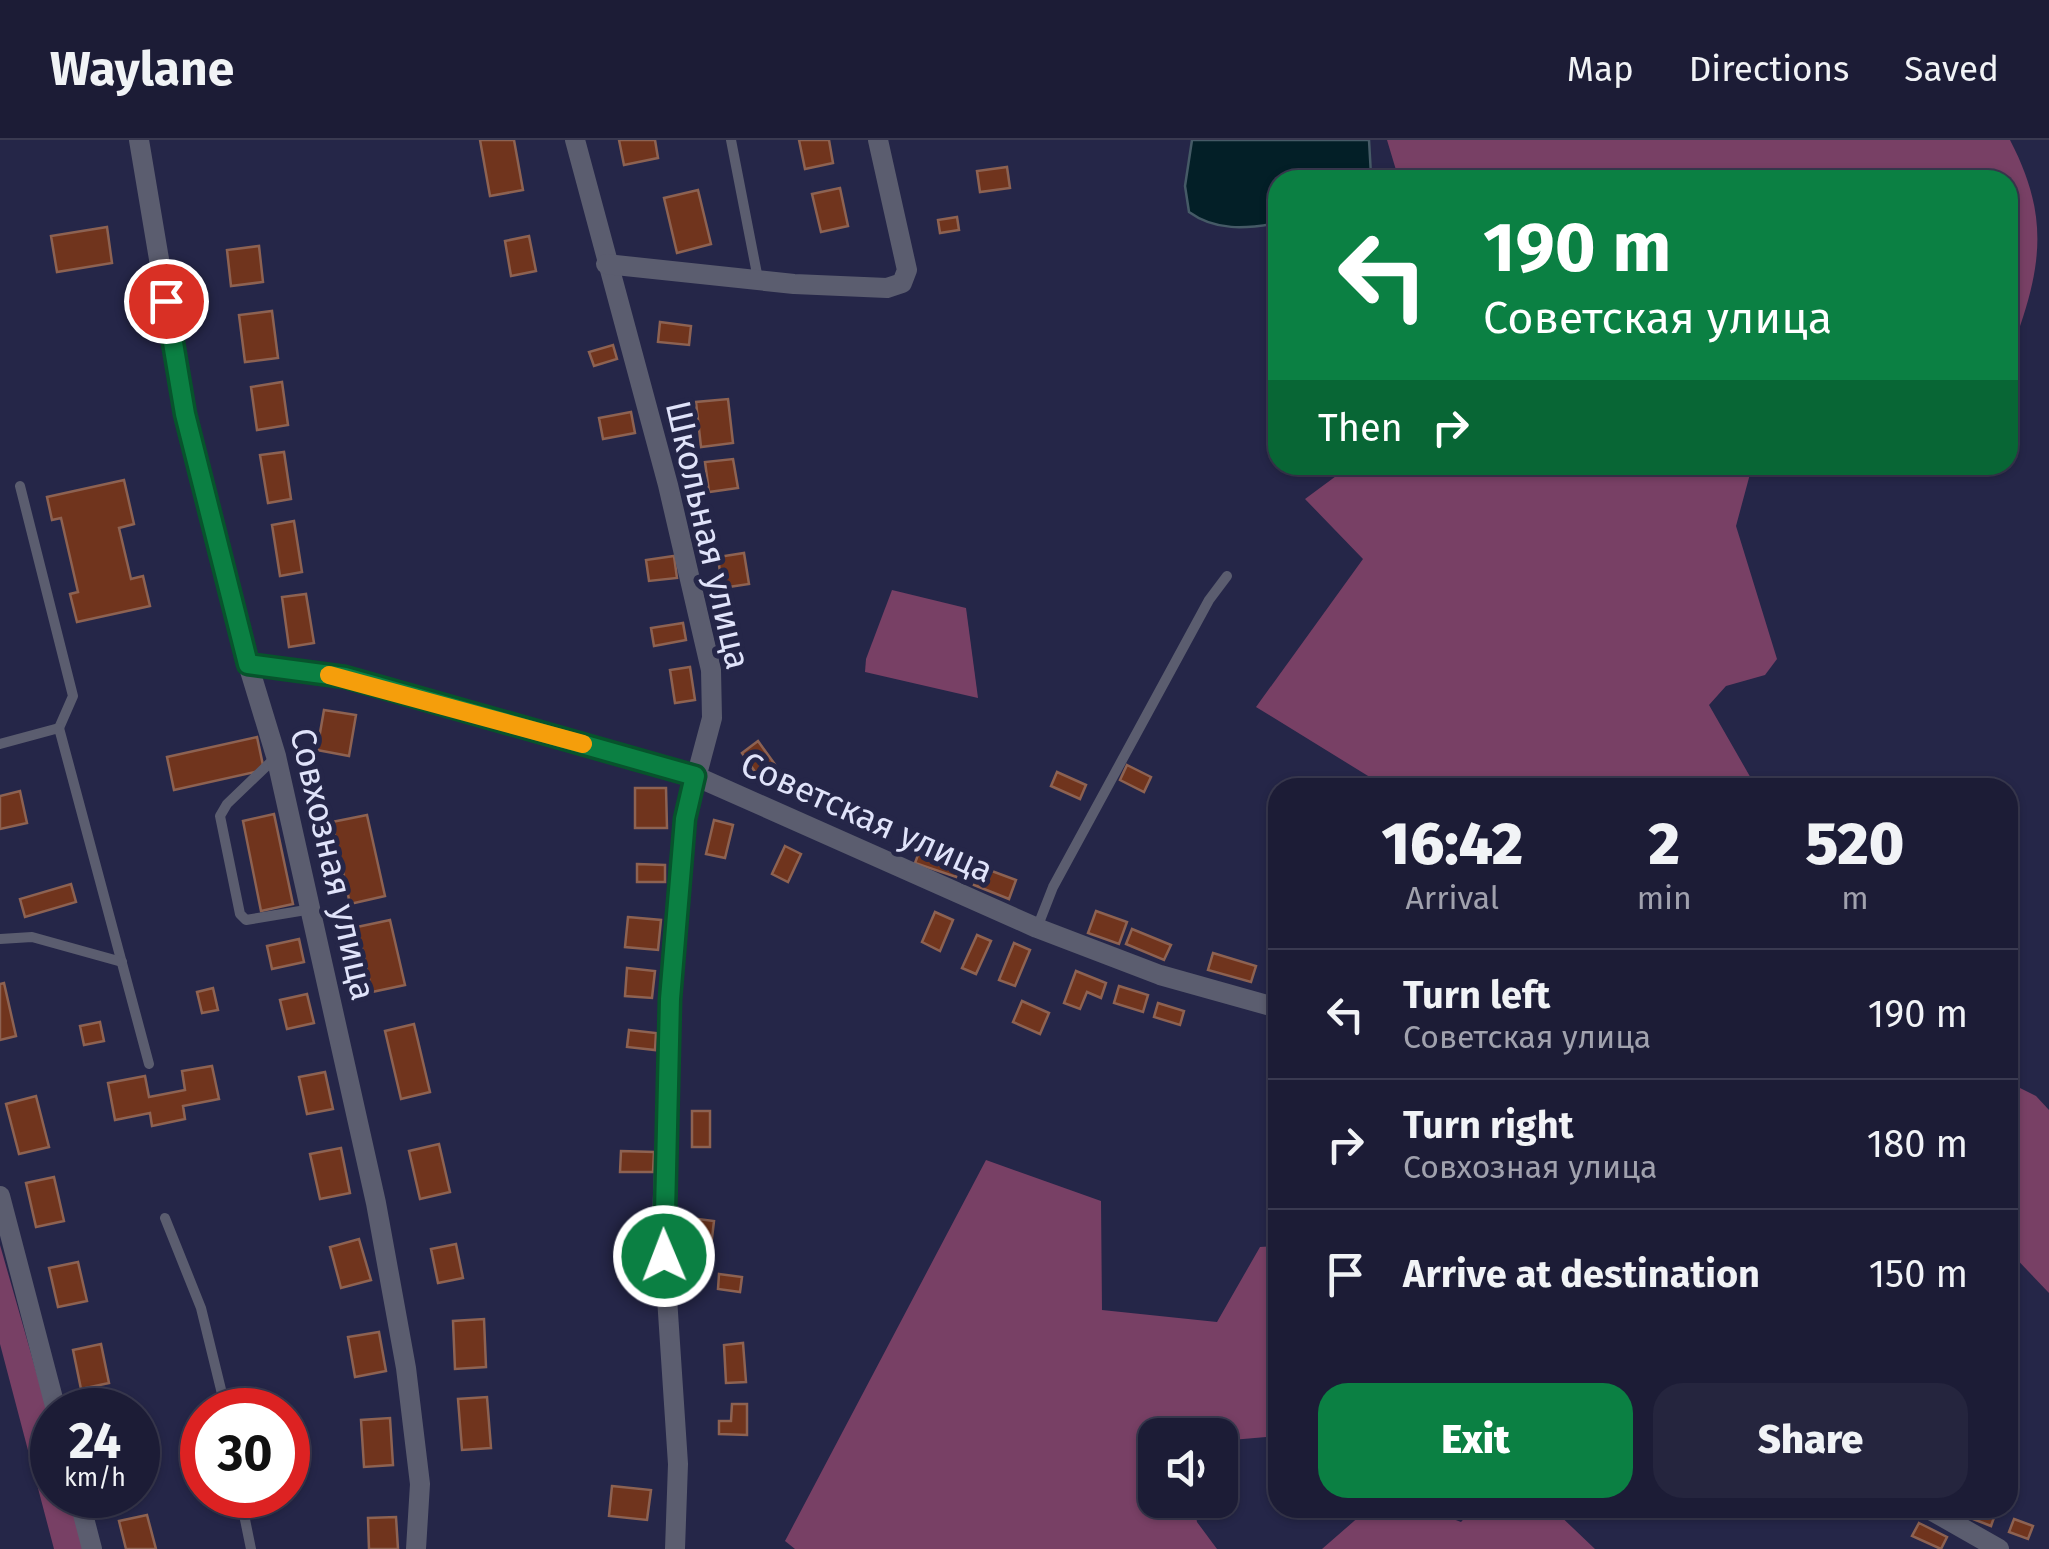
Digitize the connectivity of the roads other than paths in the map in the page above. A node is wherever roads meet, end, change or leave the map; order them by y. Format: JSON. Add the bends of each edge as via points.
{"nodes":[{"id":1,"x":139,"y":140,"type":"edge"},
{"id":2,"x":575,"y":140,"type":"edge"},
{"id":3,"x":731,"y":140,"type":"edge"},
{"id":4,"x":878,"y":140,"type":"edge"},
{"id":5,"x":606,"y":264,"type":"junction"},
{"id":6,"x":758,"y":280,"type":"junction"},
{"id":7,"x":20,"y":486,"type":"dead end"},
{"id":8,"x":1226,"y":576,"type":"dead end"},
{"id":9,"x":248,"y":664,"type":"junction"},
{"id":10,"x":59,"y":728,"type":"junction"},
{"id":11,"x":0,"y":744,"type":"edge"},
{"id":12,"x":276,"y":756,"type":"junction"},
{"id":13,"x":695,"y":776,"type":"junction"},
{"id":14,"x":312,"y":909,"type":"junction"},
{"id":15,"x":1038,"y":928,"type":"junction"},
{"id":16,"x":0,"y":939,"type":"edge"},
{"id":17,"x":122,"y":962,"type":"junction"},
{"id":18,"x":1268,"y":1005,"type":"edge"},
{"id":19,"x":149,"y":1064,"type":"dead end"},
{"id":20,"x":0,"y":1196,"type":"edge"},
{"id":21,"x":164,"y":1218,"type":"dead end"},
{"id":22,"x":50,"y":1388,"type":"edge"},
{"id":23,"x":221,"y":1388,"type":"edge"},
{"id":24,"x":84,"y":1518,"type":"edge"},
{"id":25,"x":245,"y":1518,"type":"edge"},
{"id":26,"x":1945,"y":1518,"type":"edge"},
{"id":27,"x":92,"y":1549,"type":"edge"},
{"id":28,"x":252,"y":1549,"type":"edge"},
{"id":29,"x":416,"y":1549,"type":"edge"},
{"id":30,"x":675,"y":1549,"type":"edge"},
{"id":31,"x":1999,"y":1549,"type":"edge"}],
"edges":[{"from":1,"to":9,"type":"street","name":"Совхозная улица","via":[[185,414]]},
{"from":2,"to":5,"type":"street","name":"Школьная улица"},
{"from":3,"to":6,"type":"lane"},
{"from":4,"to":6,"type":"street","via":[[907,270],[902,283],[887,288]]},
{"from":5,"to":6,"type":"street"},
{"from":5,"to":13,"type":"street","name":"Школьная улица","via":[[712,670],[712,718]]},
{"from":7,"to":10,"type":"lane","via":[[73,696]]},
{"from":8,"to":15,"type":"lane","via":[[1072,852]]},
{"from":9,"to":12,"type":"street","name":"Совхозная улица"},
{"from":9,"to":13,"type":"street","name":"Советская улица","via":[[345,677]]},
{"from":10,"to":11,"type":"lane"},
{"from":10,"to":17,"type":"lane"},
{"from":12,"to":14,"type":"street","name":"Совхозная улица"},
{"from":12,"to":14,"type":"lane","via":[[220,816],[240,914],[246,920]]},
{"from":13,"to":15,"type":"street","name":"Советская улица"},
{"from":13,"to":30,"type":"street","name":"Школьная улица","via":[[685,819],[670,999],[662,1222],[678,1464]]},
{"from":14,"to":29,"type":"street","name":"Совхозная улица","via":[[406,1368],[420,1484]]},
{"from":15,"to":18,"type":"street","name":"Советская улица","via":[[1160,975]]},
{"from":16,"to":17,"type":"lane","via":[[32,937]]},
{"from":17,"to":19,"type":"lane"},
{"from":20,"to":22,"type":"street"},
{"from":21,"to":23,"type":"lane","via":[[201,1308]]},
{"from":24,"to":27,"type":"street"},
{"from":25,"to":28,"type":"lane"},
{"from":26,"to":31,"type":"street"}]}
